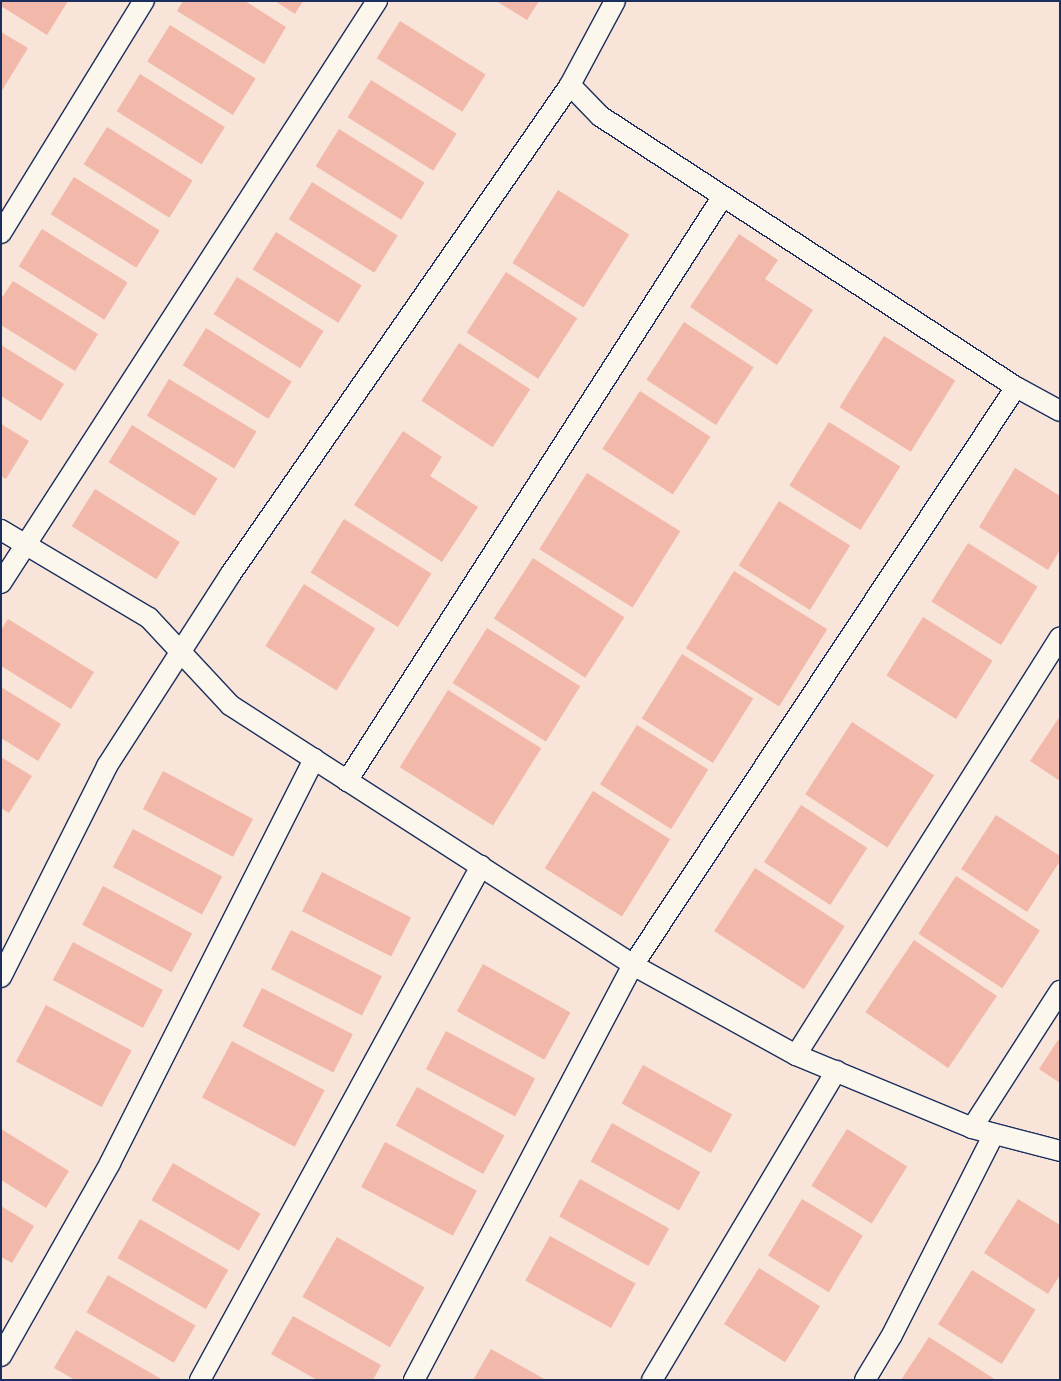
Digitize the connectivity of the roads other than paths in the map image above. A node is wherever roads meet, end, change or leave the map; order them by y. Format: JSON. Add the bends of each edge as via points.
{"nodes":[{"id":1,"x":144,"y":1,"type":"edge"},
{"id":2,"x":377,"y":1,"type":"edge"},
{"id":3,"x":615,"y":1,"type":"edge"},
{"id":4,"x":570,"y":85,"type":"junction"},
{"id":5,"x":723,"y":196,"type":"junction"},
{"id":6,"x":1,"y":233,"type":"edge"},
{"id":7,"x":1016,"y":387,"type":"junction"},
{"id":8,"x":1060,"y":411,"type":"edge"},
{"id":9,"x":1,"y":530,"type":"edge"},
{"id":10,"x":25,"y":544,"type":"junction"},
{"id":11,"x":1,"y":583,"type":"edge"},
{"id":12,"x":1060,"y":637,"type":"edge"},
{"id":13,"x":179,"y":651,"type":"junction"},
{"id":14,"x":314,"y":759,"type":"junction"},
{"id":15,"x":347,"y":781,"type":"junction"},
{"id":16,"x":481,"y":866,"type":"junction"},
{"id":17,"x":633,"y":965,"type":"junction"},
{"id":18,"x":1,"y":977,"type":"edge"},
{"id":19,"x":1060,"y":991,"type":"edge"},
{"id":20,"x":796,"y":1055,"type":"junction"},
{"id":21,"x":836,"y":1071,"type":"junction"},
{"id":22,"x":972,"y":1128,"type":"junction"},
{"id":23,"x":994,"y":1134,"type":"junction"},
{"id":24,"x":1060,"y":1151,"type":"edge"},
{"id":25,"x":1,"y":1356,"type":"edge"},
{"id":26,"x":200,"y":1380,"type":"edge"},
{"id":27,"x":414,"y":1380,"type":"edge"},
{"id":28,"x":652,"y":1380,"type":"edge"},
{"id":29,"x":865,"y":1380,"type":"edge"}],
"edges":[{"from":1,"to":6,"type":"lane"},
{"from":2,"to":10,"type":"lane"},
{"from":3,"to":4,"type":"lane"},
{"from":4,"to":5,"type":"lane","via":[[600,116]]},
{"from":4,"to":13,"type":"lane"},
{"from":5,"to":7,"type":"lane"},
{"from":5,"to":15,"type":"lane"},
{"from":7,"to":8,"type":"lane"},
{"from":7,"to":17,"type":"lane"},
{"from":9,"to":10,"type":"lane"},
{"from":10,"to":11,"type":"lane"},
{"from":10,"to":13,"type":"lane","via":[[149,618]]},
{"from":12,"to":20,"type":"lane"},
{"from":13,"to":14,"type":"lane","via":[[230,705]]},
{"from":13,"to":18,"type":"lane","via":[[107,766]]},
{"from":14,"to":15,"type":"lane"},
{"from":14,"to":25,"type":"lane","via":[[110,1164]]},
{"from":15,"to":16,"type":"lane"},
{"from":16,"to":17,"type":"lane"},
{"from":16,"to":26,"type":"lane"},
{"from":17,"to":20,"type":"lane"},
{"from":17,"to":27,"type":"lane"},
{"from":19,"to":22,"type":"lane"},
{"from":20,"to":21,"type":"lane"},
{"from":21,"to":22,"type":"lane"},
{"from":21,"to":28,"type":"lane"},
{"from":22,"to":23,"type":"lane"},
{"from":23,"to":24,"type":"lane"},
{"from":23,"to":29,"type":"lane","via":[[892,1335]]}]}
